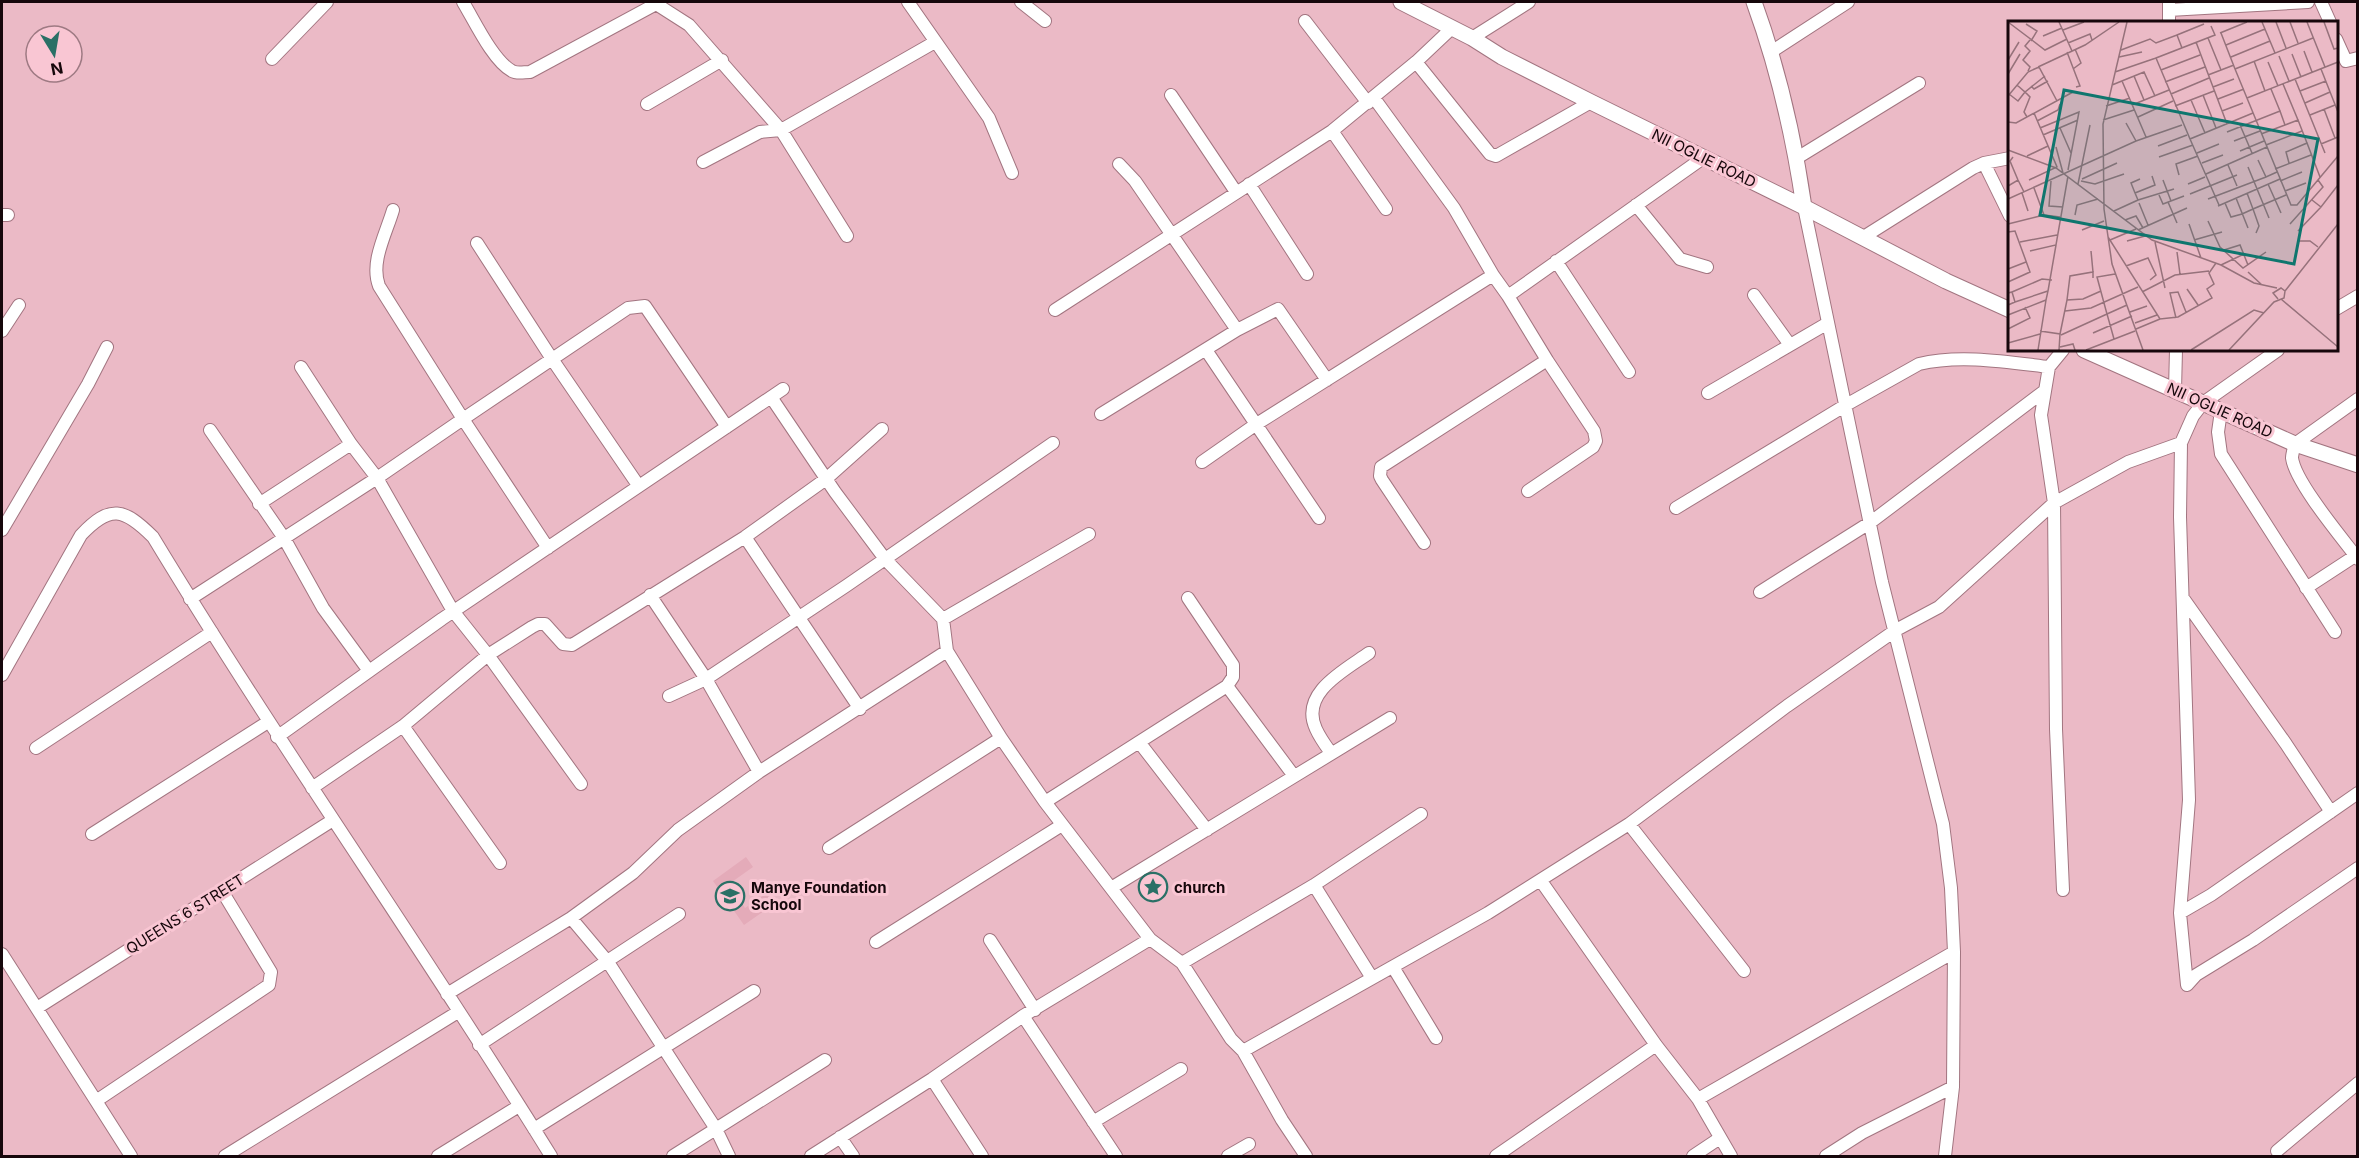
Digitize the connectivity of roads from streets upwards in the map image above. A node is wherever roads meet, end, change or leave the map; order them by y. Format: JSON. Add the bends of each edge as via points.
{"nodes":[{"id":1,"x":327,"y":2,"type":"edge"},
{"id":2,"x":465,"y":2,"type":"edge"},
{"id":3,"x":908,"y":2,"type":"edge"},
{"id":4,"x":1021,"y":2,"type":"edge"},
{"id":5,"x":1401,"y":2,"type":"edge"},
{"id":6,"x":1528,"y":2,"type":"edge"},
{"id":7,"x":1754,"y":2,"type":"edge"},
{"id":8,"x":1848,"y":2,"type":"edge"},
{"id":9,"x":2308,"y":2,"type":"edge"},
{"id":10,"x":2321,"y":2,"type":"edge"},
{"id":11,"x":654,"y":3,"type":"edge"},
{"id":12,"x":2169,"y":11,"type":"edge"},
{"id":13,"x":1045,"y":21,"type":"dead end"},
{"id":14,"x":1305,"y":21,"type":"dead end"},
{"id":15,"x":2330,"y":21,"type":"edge"},
{"id":16,"x":1452,"y":28,"type":"junction"},
{"id":17,"x":1472,"y":38,"type":"junction"},
{"id":18,"x":2338,"y":41,"type":"edge"},
{"id":19,"x":935,"y":42,"type":"junction"},
{"id":20,"x":1771,"y":52,"type":"junction"},
{"id":21,"x":272,"y":59,"type":"dead end"},
{"id":22,"x":722,"y":60,"type":"junction"},
{"id":23,"x":1416,"y":62,"type":"junction"},
{"id":24,"x":2347,"y":62,"type":"edge"},
{"id":25,"x":1919,"y":83,"type":"dead end"},
{"id":26,"x":1171,"y":95,"type":"dead end"},
{"id":27,"x":1371,"y":101,"type":"junction"},
{"id":28,"x":1591,"y":102,"type":"junction"},
{"id":29,"x":647,"y":104,"type":"dead end"},
{"id":30,"x":781,"y":130,"type":"junction"},
{"id":31,"x":1332,"y":131,"type":"junction"},
{"id":32,"x":1797,"y":158,"type":"junction"},
{"id":33,"x":2008,"y":158,"type":"edge"},
{"id":34,"x":1703,"y":159,"type":"junction"},
{"id":35,"x":702,"y":162,"type":"dead end"},
{"id":36,"x":1984,"y":163,"type":"junction"},
{"id":37,"x":1119,"y":164,"type":"dead end"},
{"id":38,"x":1012,"y":173,"type":"dead end"},
{"id":39,"x":1249,"y":184,"type":"junction"},
{"id":40,"x":1236,"y":192,"type":"junction"},
{"id":41,"x":1636,"y":205,"type":"junction"},
{"id":42,"x":1804,"y":207,"type":"junction"},
{"id":43,"x":1386,"y":209,"type":"dead end"},
{"id":44,"x":393,"y":210,"type":"dead end"},
{"id":45,"x":2008,"y":212,"type":"edge"},
{"id":46,"x":1172,"y":234,"type":"junction"},
{"id":47,"x":846,"y":236,"type":"dead end"},
{"id":48,"x":1862,"y":238,"type":"junction"},
{"id":49,"x":477,"y":243,"type":"dead end"},
{"id":50,"x":1556,"y":261,"type":"junction"},
{"id":51,"x":1707,"y":267,"type":"dead end"},
{"id":52,"x":1307,"y":274,"type":"dead end"},
{"id":53,"x":1493,"y":275,"type":"junction"},
{"id":54,"x":1754,"y":295,"type":"dead end"},
{"id":55,"x":1508,"y":296,"type":"junction"},
{"id":56,"x":2358,"y":296,"type":"edge"},
{"id":57,"x":19,"y":304,"type":"dead end"},
{"id":58,"x":2338,"y":308,"type":"edge"},
{"id":59,"x":2008,"y":309,"type":"edge"},
{"id":60,"x":1055,"y":310,"type":"dead end"},
{"id":61,"x":1828,"y":323,"type":"junction"},
{"id":62,"x":1238,"y":330,"type":"junction"},
{"id":63,"x":2,"y":331,"type":"edge"},
{"id":64,"x":1790,"y":345,"type":"junction"},
{"id":65,"x":107,"y":347,"type":"dead end"},
{"id":66,"x":1206,"y":350,"type":"junction"},
{"id":67,"x":2062,"y":351,"type":"edge"},
{"id":68,"x":2086,"y":351,"type":"edge"},
{"id":69,"x":2175,"y":351,"type":"edge"},
{"id":70,"x":2277,"y":351,"type":"edge"},
{"id":71,"x":552,"y":359,"type":"junction"},
{"id":72,"x":1547,"y":360,"type":"junction"},
{"id":73,"x":301,"y":367,"type":"dead end"},
{"id":74,"x":2049,"y":367,"type":"junction"},
{"id":75,"x":1629,"y":372,"type":"dead end"},
{"id":76,"x":1327,"y":380,"type":"junction"},
{"id":77,"x":783,"y":389,"type":"dead end"},
{"id":78,"x":2175,"y":390,"type":"junction"},
{"id":79,"x":2043,"y":392,"type":"junction"},
{"id":80,"x":1708,"y":393,"type":"dead end"},
{"id":81,"x":771,"y":397,"type":"junction"},
{"id":82,"x":2358,"y":399,"type":"edge"},
{"id":83,"x":2203,"y":403,"type":"junction"},
{"id":84,"x":1846,"y":405,"type":"junction"},
{"id":85,"x":2222,"y":411,"type":"junction"},
{"id":86,"x":1101,"y":414,"type":"dead end"},
{"id":87,"x":463,"y":419,"type":"junction"},
{"id":88,"x":1255,"y":425,"type":"junction"},
{"id":89,"x":727,"y":427,"type":"junction"},
{"id":90,"x":882,"y":429,"type":"dead end"},
{"id":91,"x":210,"y":430,"type":"dead end"},
{"id":92,"x":1053,"y":443,"type":"dead end"},
{"id":93,"x":2181,"y":443,"type":"junction"},
{"id":94,"x":351,"y":444,"type":"junction"},
{"id":95,"x":2295,"y":444,"type":"junction"},
{"id":96,"x":1202,"y":462,"type":"dead end"},
{"id":97,"x":2358,"y":465,"type":"edge"},
{"id":98,"x":377,"y":478,"type":"junction"},
{"id":99,"x":826,"y":479,"type":"junction"},
{"id":100,"x":638,"y":485,"type":"junction"},
{"id":101,"x":1528,"y":491,"type":"dead end"},
{"id":102,"x":2054,"y":502,"type":"junction"},
{"id":103,"x":260,"y":504,"type":"junction"},
{"id":104,"x":1676,"y":508,"type":"dead end"},
{"id":105,"x":1320,"y":518,"type":"dead end"},
{"id":106,"x":1871,"y":522,"type":"junction"},
{"id":107,"x":2,"y":530,"type":"edge"},
{"id":108,"x":1089,"y":534,"type":"dead end"},
{"id":109,"x":745,"y":537,"type":"junction"},
{"id":110,"x":284,"y":538,"type":"junction"},
{"id":111,"x":1424,"y":543,"type":"dead end"},
{"id":112,"x":548,"y":548,"type":"junction"},
{"id":113,"x":2356,"y":558,"type":"edge"},
{"id":114,"x":885,"y":559,"type":"junction"},
{"id":115,"x":2306,"y":588,"type":"junction"},
{"id":116,"x":1760,"y":592,"type":"dead end"},
{"id":117,"x":650,"y":595,"type":"junction"},
{"id":118,"x":1188,"y":597,"type":"dead end"},
{"id":119,"x":2182,"y":598,"type":"junction"},
{"id":120,"x":190,"y":599,"type":"junction"},
{"id":121,"x":453,"y":611,"type":"junction"},
{"id":122,"x":798,"y":618,"type":"junction"},
{"id":123,"x":943,"y":619,"type":"junction"},
{"id":124,"x":1896,"y":630,"type":"junction"},
{"id":125,"x":212,"y":632,"type":"junction"},
{"id":126,"x":2335,"y":632,"type":"dead end"},
{"id":127,"x":948,"y":651,"type":"junction"},
{"id":128,"x":1369,"y":653,"type":"dead end"},
{"id":129,"x":488,"y":655,"type":"junction"},
{"id":130,"x":369,"y":671,"type":"junction"},
{"id":131,"x":2,"y":675,"type":"edge"},
{"id":132,"x":706,"y":679,"type":"junction"},
{"id":133,"x":1227,"y":686,"type":"junction"},
{"id":134,"x":669,"y":696,"type":"dead end"},
{"id":135,"x":860,"y":709,"type":"junction"},
{"id":136,"x":1390,"y":718,"type":"dead end"},
{"id":137,"x":268,"y":722,"type":"junction"},
{"id":138,"x":403,"y":726,"type":"junction"},
{"id":139,"x":278,"y":737,"type":"junction"},
{"id":140,"x":1001,"y":738,"type":"junction"},
{"id":141,"x":1139,"y":742,"type":"junction"},
{"id":142,"x":36,"y":748,"type":"dead end"},
{"id":143,"x":1331,"y":753,"type":"junction"},
{"id":144,"x":759,"y":772,"type":"junction"},
{"id":145,"x":1294,"y":776,"type":"junction"},
{"id":146,"x":581,"y":784,"type":"dead end"},
{"id":147,"x":312,"y":788,"type":"junction"},
{"id":148,"x":2358,"y":793,"type":"edge"},
{"id":149,"x":1045,"y":802,"type":"junction"},
{"id":150,"x":2331,"y":812,"type":"junction"},
{"id":151,"x":1421,"y":814,"type":"dead end"},
{"id":152,"x":333,"y":820,"type":"junction"},
{"id":153,"x":1629,"y":824,"type":"junction"},
{"id":154,"x":1062,"y":825,"type":"junction"},
{"id":155,"x":1207,"y":830,"type":"junction"},
{"id":156,"x":92,"y":834,"type":"dead end"},
{"id":157,"x":829,"y":848,"type":"dead end"},
{"id":158,"x":500,"y":863,"type":"dead end"},
{"id":159,"x":2358,"y":868,"type":"edge"},
{"id":160,"x":1540,"y":881,"type":"junction"},
{"id":161,"x":1314,"y":885,"type":"junction"},
{"id":162,"x":1111,"y":888,"type":"junction"},
{"id":163,"x":2063,"y":890,"type":"dead end"},
{"id":164,"x":222,"y":891,"type":"junction"},
{"id":165,"x":2180,"y":913,"type":"junction"},
{"id":166,"x":679,"y":914,"type":"dead end"},
{"id":167,"x":571,"y":918,"type":"junction"},
{"id":168,"x":1150,"y":939,"type":"junction"},
{"id":169,"x":990,"y":940,"type":"dead end"},
{"id":170,"x":876,"y":942,"type":"dead end"},
{"id":171,"x":1954,"y":952,"type":"junction"},
{"id":172,"x":2,"y":954,"type":"edge"},
{"id":173,"x":608,"y":962,"type":"junction"},
{"id":174,"x":1182,"y":963,"type":"junction"},
{"id":175,"x":1393,"y":967,"type":"junction"},
{"id":176,"x":1744,"y":971,"type":"dead end"},
{"id":177,"x":1372,"y":978,"type":"junction"},
{"id":178,"x":754,"y":991,"type":"dead end"},
{"id":179,"x":447,"y":994,"type":"junction"},
{"id":180,"x":37,"y":1008,"type":"junction"},
{"id":181,"x":1035,"y":1010,"type":"junction"},
{"id":182,"x":458,"y":1011,"type":"junction"},
{"id":183,"x":1023,"y":1016,"type":"junction"},
{"id":184,"x":1436,"y":1038,"type":"dead end"},
{"id":185,"x":479,"y":1045,"type":"junction"},
{"id":186,"x":1656,"y":1045,"type":"junction"},
{"id":187,"x":663,"y":1048,"type":"junction"},
{"id":188,"x":1243,"y":1051,"type":"junction"},
{"id":189,"x":825,"y":1060,"type":"dead end"},
{"id":190,"x":1180,"y":1069,"type":"dead end"},
{"id":191,"x":932,"y":1079,"type":"junction"},
{"id":192,"x":2358,"y":1083,"type":"edge"},
{"id":193,"x":1953,"y":1088,"type":"junction"},
{"id":194,"x":1698,"y":1099,"type":"junction"},
{"id":195,"x":96,"y":1101,"type":"junction"},
{"id":196,"x":519,"y":1106,"type":"junction"},
{"id":197,"x":1093,"y":1122,"type":"junction"},
{"id":198,"x":534,"y":1129,"type":"junction"},
{"id":199,"x":716,"y":1129,"type":"junction"},
{"id":200,"x":840,"y":1137,"type":"junction"},
{"id":201,"x":1720,"y":1138,"type":"junction"},
{"id":202,"x":1249,"y":1144,"type":"dead end"},
{"id":203,"x":2277,"y":1151,"type":"dead end"},
{"id":204,"x":130,"y":1156,"type":"edge"},
{"id":205,"x":225,"y":1156,"type":"edge"},
{"id":206,"x":438,"y":1156,"type":"edge"},
{"id":207,"x":551,"y":1156,"type":"edge"},
{"id":208,"x":673,"y":1156,"type":"edge"},
{"id":209,"x":729,"y":1156,"type":"edge"},
{"id":210,"x":811,"y":1156,"type":"edge"},
{"id":211,"x":853,"y":1156,"type":"edge"},
{"id":212,"x":982,"y":1156,"type":"edge"},
{"id":213,"x":1116,"y":1156,"type":"edge"},
{"id":214,"x":1228,"y":1156,"type":"edge"},
{"id":215,"x":1306,"y":1156,"type":"edge"},
{"id":216,"x":1496,"y":1156,"type":"edge"},
{"id":217,"x":1693,"y":1156,"type":"edge"},
{"id":218,"x":1731,"y":1156,"type":"edge"},
{"id":219,"x":1826,"y":1156,"type":"edge"},
{"id":220,"x":1945,"y":1156,"type":"edge"}],
"edges":[{"from":1,"to":21,"type":"street"},
{"from":2,"to":11,"type":"street","via":[[497,56],[514,73],[530,72]]},
{"from":3,"to":19,"type":"street"},
{"from":4,"to":13,"type":"street"},
{"from":5,"to":16,"type":"street","name":"NII OGLIE ROAD"},
{"from":6,"to":17,"type":"street"},
{"from":7,"to":20,"type":"street"},
{"from":8,"to":20,"type":"street"},
{"from":9,"to":12,"type":"street"},
{"from":10,"to":15,"type":"street"},
{"from":11,"to":22,"type":"street","via":[[689,25]]},
{"from":14,"to":27,"type":"street"},
{"from":16,"to":17,"type":"street","name":"NII OGLIE ROAD"},
{"from":16,"to":23,"type":"street"},
{"from":17,"to":28,"type":"street","name":"NII OGLIE ROAD"},
{"from":18,"to":24,"type":"street"},
{"from":19,"to":30,"type":"street"},
{"from":19,"to":38,"type":"street","via":[[988,118]]},
{"from":20,"to":32,"type":"street"},
{"from":22,"to":29,"type":"street"},
{"from":22,"to":30,"type":"street"},
{"from":23,"to":27,"type":"street"},
{"from":23,"to":28,"type":"street","via":[[1490,154],[1496,156]]},
{"from":25,"to":32,"type":"street"},
{"from":26,"to":40,"type":"street"},
{"from":27,"to":31,"type":"street"},
{"from":27,"to":53,"type":"street","via":[[1454,208]]},
{"from":28,"to":34,"type":"street","name":"NII OGLIE ROAD"},
{"from":30,"to":35,"type":"street","via":[[760,132]]},
{"from":30,"to":47,"type":"street"},
{"from":31,"to":39,"type":"street"},
{"from":31,"to":43,"type":"street"},
{"from":32,"to":42,"type":"street"},
{"from":33,"to":36,"type":"street"},
{"from":34,"to":41,"type":"street"},
{"from":34,"to":42,"type":"street","name":"NII OGLIE ROAD"},
{"from":36,"to":45,"type":"street"},
{"from":36,"to":48,"type":"street"},
{"from":37,"to":46,"type":"street"},
{"from":39,"to":40,"type":"street"},
{"from":39,"to":52,"type":"street"},
{"from":40,"to":46,"type":"street"},
{"from":41,"to":50,"type":"street"},
{"from":41,"to":51,"type":"street","via":[[1680,259]]},
{"from":42,"to":48,"type":"street","name":"NII OGLIE ROAD"},
{"from":42,"to":61,"type":"street"},
{"from":44,"to":87,"type":"street","via":[[375,275]]},
{"from":46,"to":60,"type":"street"},
{"from":46,"to":62,"type":"street"},
{"from":48,"to":59,"type":"street","name":"NII OGLIE ROAD"},
{"from":49,"to":71,"type":"street"},
{"from":50,"to":55,"type":"street"},
{"from":50,"to":75,"type":"street"},
{"from":53,"to":55,"type":"street"},
{"from":53,"to":76,"type":"street"},
{"from":54,"to":64,"type":"street"},
{"from":55,"to":72,"type":"street"},
{"from":56,"to":58,"type":"street"},
{"from":57,"to":63,"type":"street"},
{"from":61,"to":64,"type":"street"},
{"from":61,"to":84,"type":"street"},
{"from":62,"to":66,"type":"street"},
{"from":62,"to":76,"type":"street","via":[[1278,309]]},
{"from":64,"to":80,"type":"street"},
{"from":65,"to":107,"type":"street"},
{"from":66,"to":86,"type":"street"},
{"from":66,"to":88,"type":"street"},
{"from":67,"to":74,"type":"street"},
{"from":68,"to":78,"type":"street","name":"NII OGLIE ROAD"},
{"from":69,"to":78,"type":"street"},
{"from":70,"to":83,"type":"street"},
{"from":71,"to":87,"type":"street"},
{"from":71,"to":89,"type":"street","via":[[628,308],[645,306]]},
{"from":71,"to":100,"type":"street"},
{"from":72,"to":101,"type":"street","via":[[1594,431],[1596,441],[1593,447]]},
{"from":72,"to":111,"type":"street","via":[[1381,466],[1380,476]]},
{"from":73,"to":94,"type":"street"},
{"from":74,"to":79,"type":"street"},
{"from":74,"to":84,"type":"street","via":[[1932,361],[1905,371]]},
{"from":76,"to":88,"type":"street"},
{"from":77,"to":81,"type":"street"},
{"from":78,"to":83,"type":"street","name":"NII OGLIE ROAD"},
{"from":79,"to":102,"type":"street","via":[[2041,415]]},
{"from":79,"to":106,"type":"street"},
{"from":81,"to":89,"type":"street"},
{"from":81,"to":99,"type":"street"},
{"from":82,"to":95,"type":"street"},
{"from":83,"to":85,"type":"street","name":"NII OGLIE ROAD"},
{"from":83,"to":93,"type":"street"},
{"from":84,"to":104,"type":"street"},
{"from":84,"to":106,"type":"street"},
{"from":85,"to":95,"type":"street","name":"NII OGLIE ROAD"},
{"from":85,"to":115,"type":"street","via":[[2218,432],[2221,454]]},
{"from":87,"to":98,"type":"street"},
{"from":87,"to":112,"type":"street"},
{"from":88,"to":96,"type":"street"},
{"from":88,"to":105,"type":"street"},
{"from":89,"to":100,"type":"street"},
{"from":90,"to":99,"type":"street"},
{"from":91,"to":103,"type":"street"},
{"from":92,"to":114,"type":"street"},
{"from":93,"to":102,"type":"street","via":[[2128,462]]},
{"from":93,"to":119,"type":"street"},
{"from":94,"to":98,"type":"street"},
{"from":94,"to":103,"type":"street"},
{"from":95,"to":97,"type":"street","name":"NII OGLIE ROAD"},
{"from":95,"to":113,"type":"street","via":[[2292,457],[2297,472]]},
{"from":98,"to":110,"type":"street"},
{"from":98,"to":121,"type":"street"},
{"from":99,"to":109,"type":"street"},
{"from":99,"to":114,"type":"street"},
{"from":100,"to":112,"type":"street"},
{"from":102,"to":124,"type":"street","via":[[1939,607]]},
{"from":102,"to":163,"type":"street","via":[[2056,729]]},
{"from":103,"to":110,"type":"street"},
{"from":106,"to":116,"type":"street"},
{"from":106,"to":124,"type":"street"},
{"from":108,"to":123,"type":"street"},
{"from":109,"to":117,"type":"street"},
{"from":109,"to":122,"type":"street"},
{"from":110,"to":120,"type":"street"},
{"from":110,"to":130,"type":"street","via":[[324,608]]},
{"from":112,"to":121,"type":"street"},
{"from":113,"to":115,"type":"street"},
{"from":114,"to":122,"type":"street"},
{"from":114,"to":123,"type":"street"},
{"from":115,"to":126,"type":"street"},
{"from":117,"to":129,"type":"street","via":[[572,645],[563,644],[545,624],[538,624]]},
{"from":117,"to":132,"type":"street"},
{"from":118,"to":133,"type":"street","via":[[1233,664],[1233,676]]},
{"from":119,"to":150,"type":"street"},
{"from":119,"to":165,"type":"street","via":[[2189,800]]},
{"from":120,"to":125,"type":"street"},
{"from":120,"to":131,"type":"street","via":[[153,537],[142,526],[117,512],[102,516],[81,535]]},
{"from":121,"to":129,"type":"street"},
{"from":121,"to":130,"type":"street"},
{"from":122,"to":132,"type":"street"},
{"from":122,"to":135,"type":"street"},
{"from":123,"to":127,"type":"street"},
{"from":124,"to":153,"type":"street"},
{"from":124,"to":171,"type":"street","via":[[1942,824]]},
{"from":125,"to":137,"type":"street"},
{"from":125,"to":142,"type":"street"},
{"from":127,"to":135,"type":"street"},
{"from":127,"to":140,"type":"street"},
{"from":128,"to":143,"type":"street","via":[[1332,680],[1313,705],[1316,729]]},
{"from":129,"to":138,"type":"street"},
{"from":129,"to":146,"type":"street"},
{"from":130,"to":139,"type":"street"},
{"from":132,"to":134,"type":"street"},
{"from":132,"to":144,"type":"street"},
{"from":133,"to":141,"type":"street"},
{"from":133,"to":145,"type":"street"},
{"from":135,"to":144,"type":"street"},
{"from":136,"to":143,"type":"street"},
{"from":137,"to":139,"type":"street"},
{"from":137,"to":156,"type":"street"},
{"from":138,"to":147,"type":"street"},
{"from":138,"to":158,"type":"street"},
{"from":139,"to":147,"type":"street"},
{"from":140,"to":149,"type":"street"},
{"from":140,"to":157,"type":"street"},
{"from":141,"to":149,"type":"street"},
{"from":141,"to":155,"type":"street"},
{"from":143,"to":145,"type":"street"},
{"from":144,"to":167,"type":"street","via":[[678,830],[633,873]]},
{"from":145,"to":155,"type":"street"},
{"from":147,"to":152,"type":"street"},
{"from":148,"to":150,"type":"street"},
{"from":149,"to":154,"type":"street"},
{"from":150,"to":165,"type":"street"},
{"from":151,"to":161,"type":"street"},
{"from":152,"to":164,"type":"street","name":"QUEENS 6 STREET"},
{"from":152,"to":179,"type":"street"},
{"from":153,"to":160,"type":"street"},
{"from":153,"to":176,"type":"street"},
{"from":154,"to":162,"type":"street"},
{"from":154,"to":170,"type":"street"},
{"from":155,"to":162,"type":"street"},
{"from":159,"to":165,"type":"street","via":[[2196,975],[2187,985]]},
{"from":160,"to":175,"type":"street"},
{"from":160,"to":186,"type":"street"},
{"from":161,"to":174,"type":"street"},
{"from":161,"to":177,"type":"street"},
{"from":162,"to":168,"type":"street"},
{"from":164,"to":180,"type":"street","name":"QUEENS 6 STREET"},
{"from":164,"to":195,"type":"street","via":[[271,972],[269,985]]},
{"from":166,"to":173,"type":"street"},
{"from":167,"to":173,"type":"street"},
{"from":167,"to":179,"type":"street"},
{"from":168,"to":174,"type":"street"},
{"from":168,"to":181,"type":"street"},
{"from":169,"to":181,"type":"street"},
{"from":171,"to":193,"type":"street"},
{"from":171,"to":194,"type":"street"},
{"from":172,"to":180,"type":"street"},
{"from":173,"to":185,"type":"street"},
{"from":173,"to":187,"type":"street"},
{"from":174,"to":188,"type":"street","via":[[1231,1039]]},
{"from":175,"to":177,"type":"street"},
{"from":175,"to":184,"type":"street"},
{"from":177,"to":188,"type":"street"},
{"from":178,"to":187,"type":"street"},
{"from":179,"to":182,"type":"street"},
{"from":180,"to":195,"type":"street"},
{"from":181,"to":183,"type":"street"},
{"from":182,"to":185,"type":"street"},
{"from":182,"to":205,"type":"street"},
{"from":183,"to":191,"type":"street"},
{"from":183,"to":197,"type":"street"},
{"from":185,"to":196,"type":"street"},
{"from":186,"to":194,"type":"street"},
{"from":186,"to":216,"type":"street"},
{"from":187,"to":198,"type":"street"},
{"from":187,"to":199,"type":"street"},
{"from":188,"to":215,"type":"street"},
{"from":189,"to":199,"type":"street"},
{"from":190,"to":197,"type":"street"},
{"from":191,"to":200,"type":"street"},
{"from":191,"to":212,"type":"street"},
{"from":192,"to":203,"type":"street"},
{"from":193,"to":219,"type":"street","via":[[1862,1133]]},
{"from":193,"to":220,"type":"street"},
{"from":194,"to":201,"type":"street"},
{"from":195,"to":204,"type":"street"},
{"from":196,"to":198,"type":"street"},
{"from":196,"to":206,"type":"street"},
{"from":197,"to":213,"type":"street"},
{"from":198,"to":207,"type":"street"},
{"from":199,"to":208,"type":"street"},
{"from":199,"to":209,"type":"street"},
{"from":200,"to":210,"type":"street"},
{"from":200,"to":211,"type":"street"},
{"from":201,"to":217,"type":"street"},
{"from":201,"to":218,"type":"street"},
{"from":202,"to":214,"type":"street"}]}
